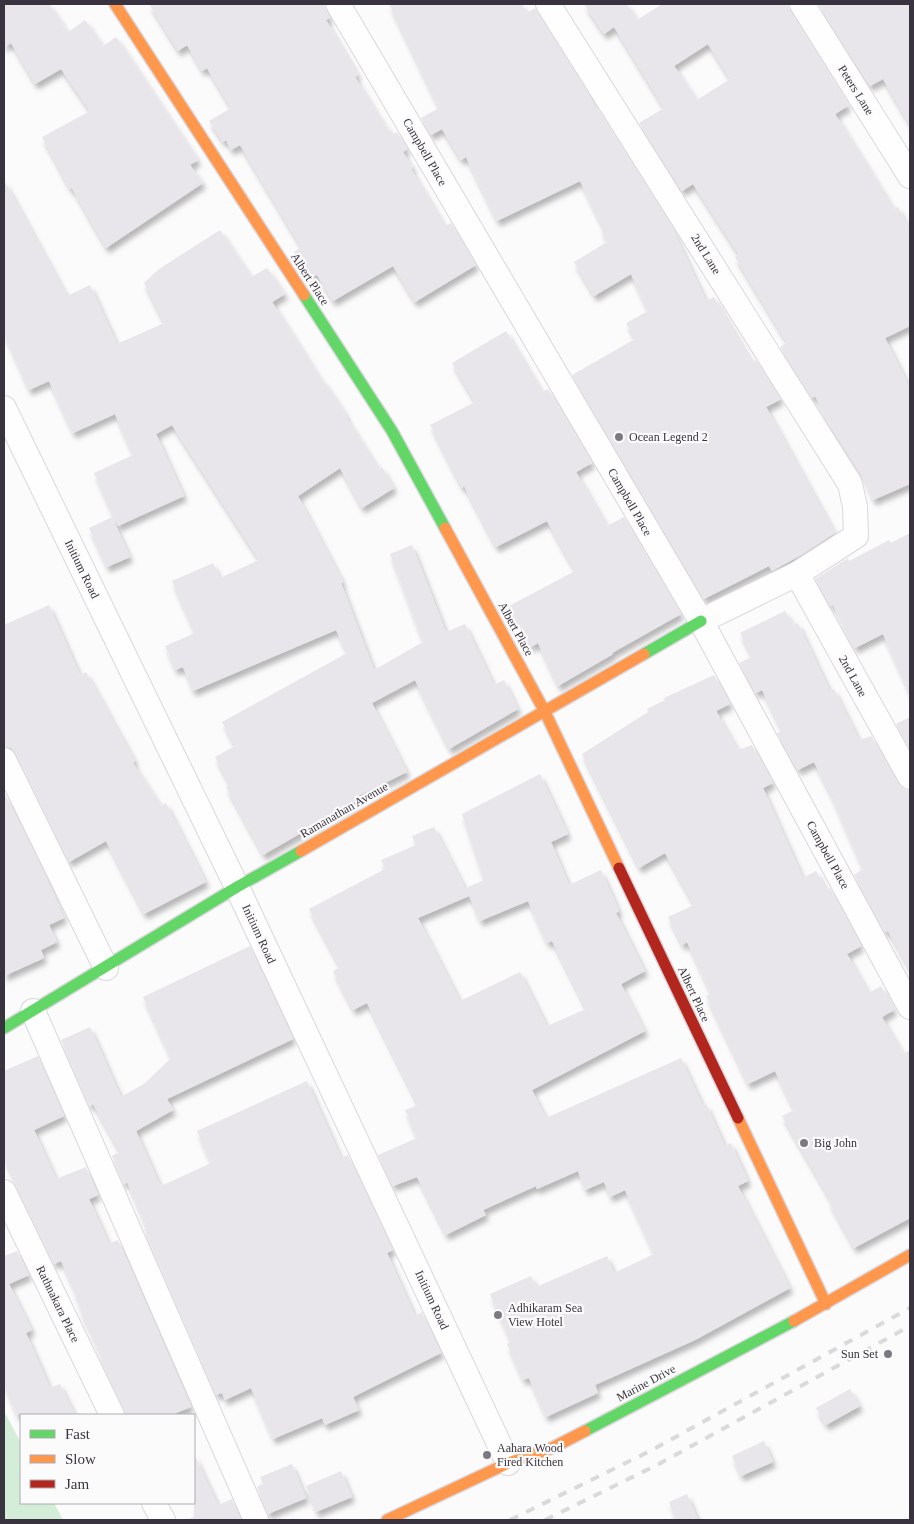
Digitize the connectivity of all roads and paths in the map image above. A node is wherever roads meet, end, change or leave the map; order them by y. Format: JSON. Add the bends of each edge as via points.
{"nodes":[{"id":1,"x":115,"y":4,"type":"edge"},
{"id":2,"x":338,"y":4,"type":"edge"},
{"id":3,"x":548,"y":4,"type":"edge"},
{"id":4,"x":802,"y":4,"type":"edge"},
{"id":5,"x":910,"y":176,"type":"edge"},
{"id":6,"x":4,"y":408,"type":"edge"},
{"id":7,"x":797,"y":574,"type":"junction"},
{"id":8,"x":701,"y":621,"type":"junction"},
{"id":9,"x":545,"y":712,"type":"junction"},
{"id":10,"x":4,"y":760,"type":"edge"},
{"id":11,"x":910,"y":777,"type":"edge"},
{"id":12,"x":237,"y":887,"type":"junction"},
{"id":13,"x":106,"y":968,"type":"junction"},
{"id":14,"x":910,"y":1007,"type":"edge"},
{"id":15,"x":33,"y":1011,"type":"junction"},
{"id":16,"x":4,"y":1028,"type":"edge"},
{"id":17,"x":4,"y":1192,"type":"edge"},
{"id":18,"x":910,"y":1255,"type":"edge"},
{"id":19,"x":826,"y":1304,"type":"junction"},
{"id":20,"x":112,"y":1414,"type":"edge"},
{"id":21,"x":508,"y":1463,"type":"junction"},
{"id":22,"x":155,"y":1504,"type":"edge"},
{"id":23,"x":163,"y":1520,"type":"edge"},
{"id":24,"x":256,"y":1520,"type":"edge"},
{"id":25,"x":387,"y":1520,"type":"edge"}],
"edges":[{"from":1,"to":9,"type":"street","name":"Albert Place","via":[[392,431]]},
{"from":2,"to":8,"type":"street","name":"Campbell Place"},
{"from":3,"to":7,"type":"street","name":"2nd Lane","via":[[850,484],[856,536]]},
{"from":4,"to":5,"type":"street","name":"Peters Lane"},
{"from":6,"to":12,"type":"street","name":"Initium Road"},
{"from":7,"to":8,"type":"street"},
{"from":7,"to":11,"type":"street","name":"2nd Lane"},
{"from":8,"to":9,"type":"street","name":"Ramanathan Avenue"},
{"from":8,"to":14,"type":"street","name":"Campbell Place"},
{"from":9,"to":12,"type":"street","name":"Ramanathan Avenue"},
{"from":9,"to":19,"type":"street","name":"Albert Place"},
{"from":10,"to":13,"type":"street"},
{"from":12,"to":13,"type":"street","name":"Ramanathan Avenue"},
{"from":12,"to":21,"type":"street","name":"Initium Road"},
{"from":13,"to":15,"type":"street","name":"Ramanathan Avenue"},
{"from":15,"to":16,"type":"street","name":"Ramanathan Avenue"},
{"from":15,"to":24,"type":"street"},
{"from":17,"to":20,"type":"street","name":"Rathnakara Place"},
{"from":18,"to":19,"type":"street","name":"Marine Drive"},
{"from":19,"to":21,"type":"street","name":"Marine Drive","via":[[552,1448]]},
{"from":21,"to":25,"type":"street","name":"Marine Drive"},
{"from":22,"to":23,"type":"street"}]}
